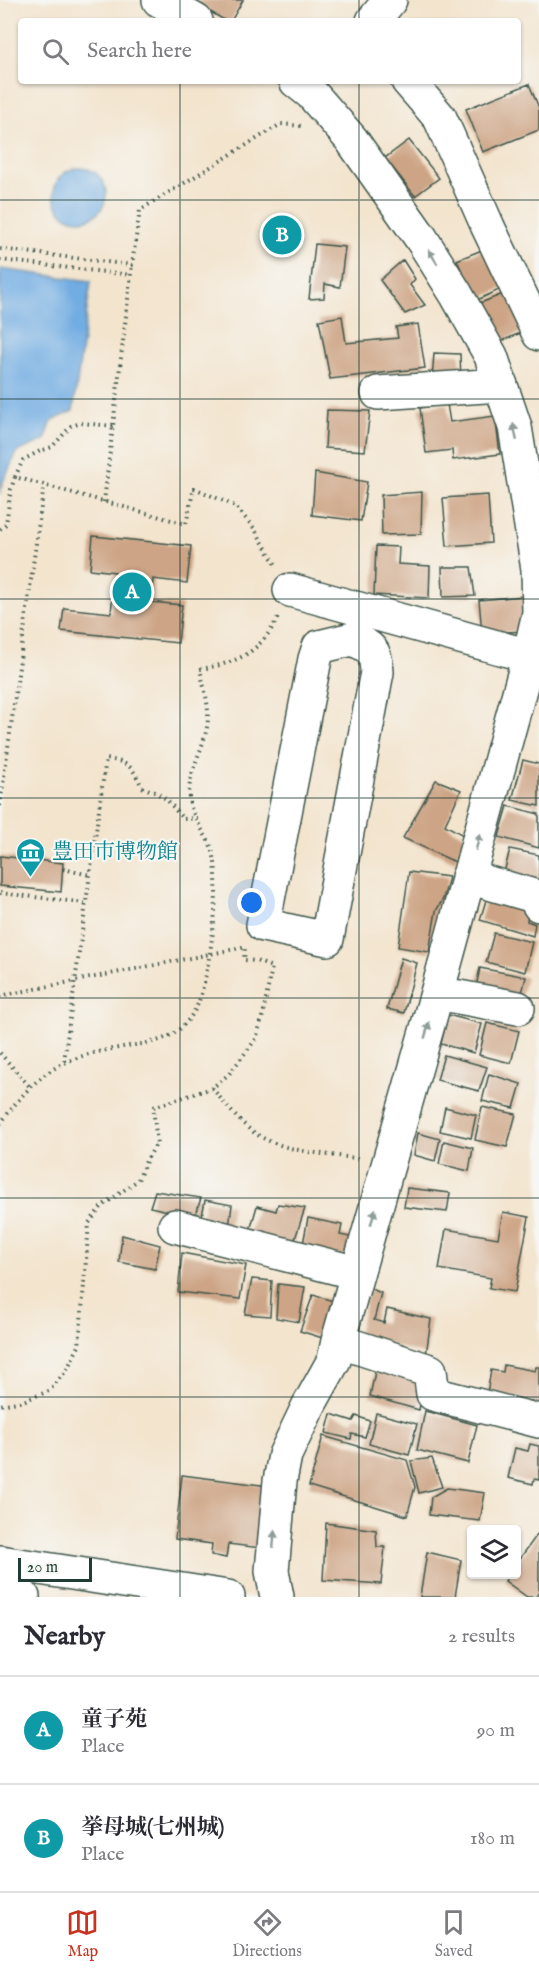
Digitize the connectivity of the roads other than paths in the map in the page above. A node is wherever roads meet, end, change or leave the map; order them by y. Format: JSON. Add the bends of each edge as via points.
{"nodes":[{"id":1,"x":159,"y":0,"type":"edge"},
{"id":2,"x":390,"y":0,"type":"edge"},
{"id":3,"x":191,"y":18,"type":"edge"},
{"id":4,"x":375,"y":18,"type":"edge"},
{"id":5,"x":411,"y":84,"type":"edge"},
{"id":6,"x":310,"y":85,"type":"edge"},
{"id":7,"x":539,"y":334,"type":"edge"},
{"id":8,"x":501,"y":385,"type":"junction"},
{"id":9,"x":378,"y":393,"type":"dead end"},
{"id":10,"x":290,"y":590,"type":"road end"},
{"id":11,"x":534,"y":656,"type":"edge"},
{"id":12,"x":468,"y":877,"type":"junction"},
{"id":13,"x":539,"y":904,"type":"edge"},
{"id":14,"x":263,"y":925,"type":"joint"},
{"id":15,"x":437,"y":993,"type":"junction"},
{"id":16,"x":518,"y":1008,"type":"dead end"},
{"id":17,"x":175,"y":1226,"type":"dead end"},
{"id":18,"x":357,"y":1273,"type":"junction"},
{"id":19,"x":338,"y":1341,"type":"junction"},
{"id":20,"x":539,"y":1421,"type":"edge"},
{"id":21,"x":0,"y":1562,"type":"edge"},
{"id":22,"x":0,"y":1593,"type":"edge"},
{"id":23,"x":22,"y":1597,"type":"edge"},
{"id":24,"x":228,"y":1597,"type":"edge"},
{"id":25,"x":277,"y":1597,"type":"edge"}],
"edges":[{"from":1,"to":3,"type":"main road"},
{"from":2,"to":4,"type":"main road"},
{"from":5,"to":7,"type":"main road","via":[[440,118]]},
{"from":8,"to":6,"type":"main road","one_way":true,"via":[[491,356],[421,238]]},
{"from":8,"to":9,"type":"main road"},
{"from":11,"to":8,"type":"main road","one_way":true,"via":[[539,613],[538,569],[515,427]]},
{"from":10,"to":11,"type":"main road"},
{"from":12,"to":11,"type":"main road","one_way":true},
{"from":12,"to":13,"type":"main road","via":[[534,896]]},
{"from":12,"to":15,"type":"main road"},
{"from":14,"to":14,"type":"main road","via":[[315,659],[320,647],[352,639],[366,644],[376,658],[377,672],[327,939]]},
{"from":15,"to":16,"type":"main road"},
{"from":18,"to":15,"type":"main road","one_way":true},
{"from":17,"to":18,"type":"main road"},
{"from":18,"to":19,"type":"main road"},
{"from":19,"to":20,"type":"main road","via":[[430,1371],[433,1394]]},
{"from":25,"to":19,"type":"main road","one_way":true,"via":[[272,1571],[285,1455],[334,1360]]},
{"from":21,"to":24,"type":"main road"},
{"from":22,"to":23,"type":"main road"}]}
